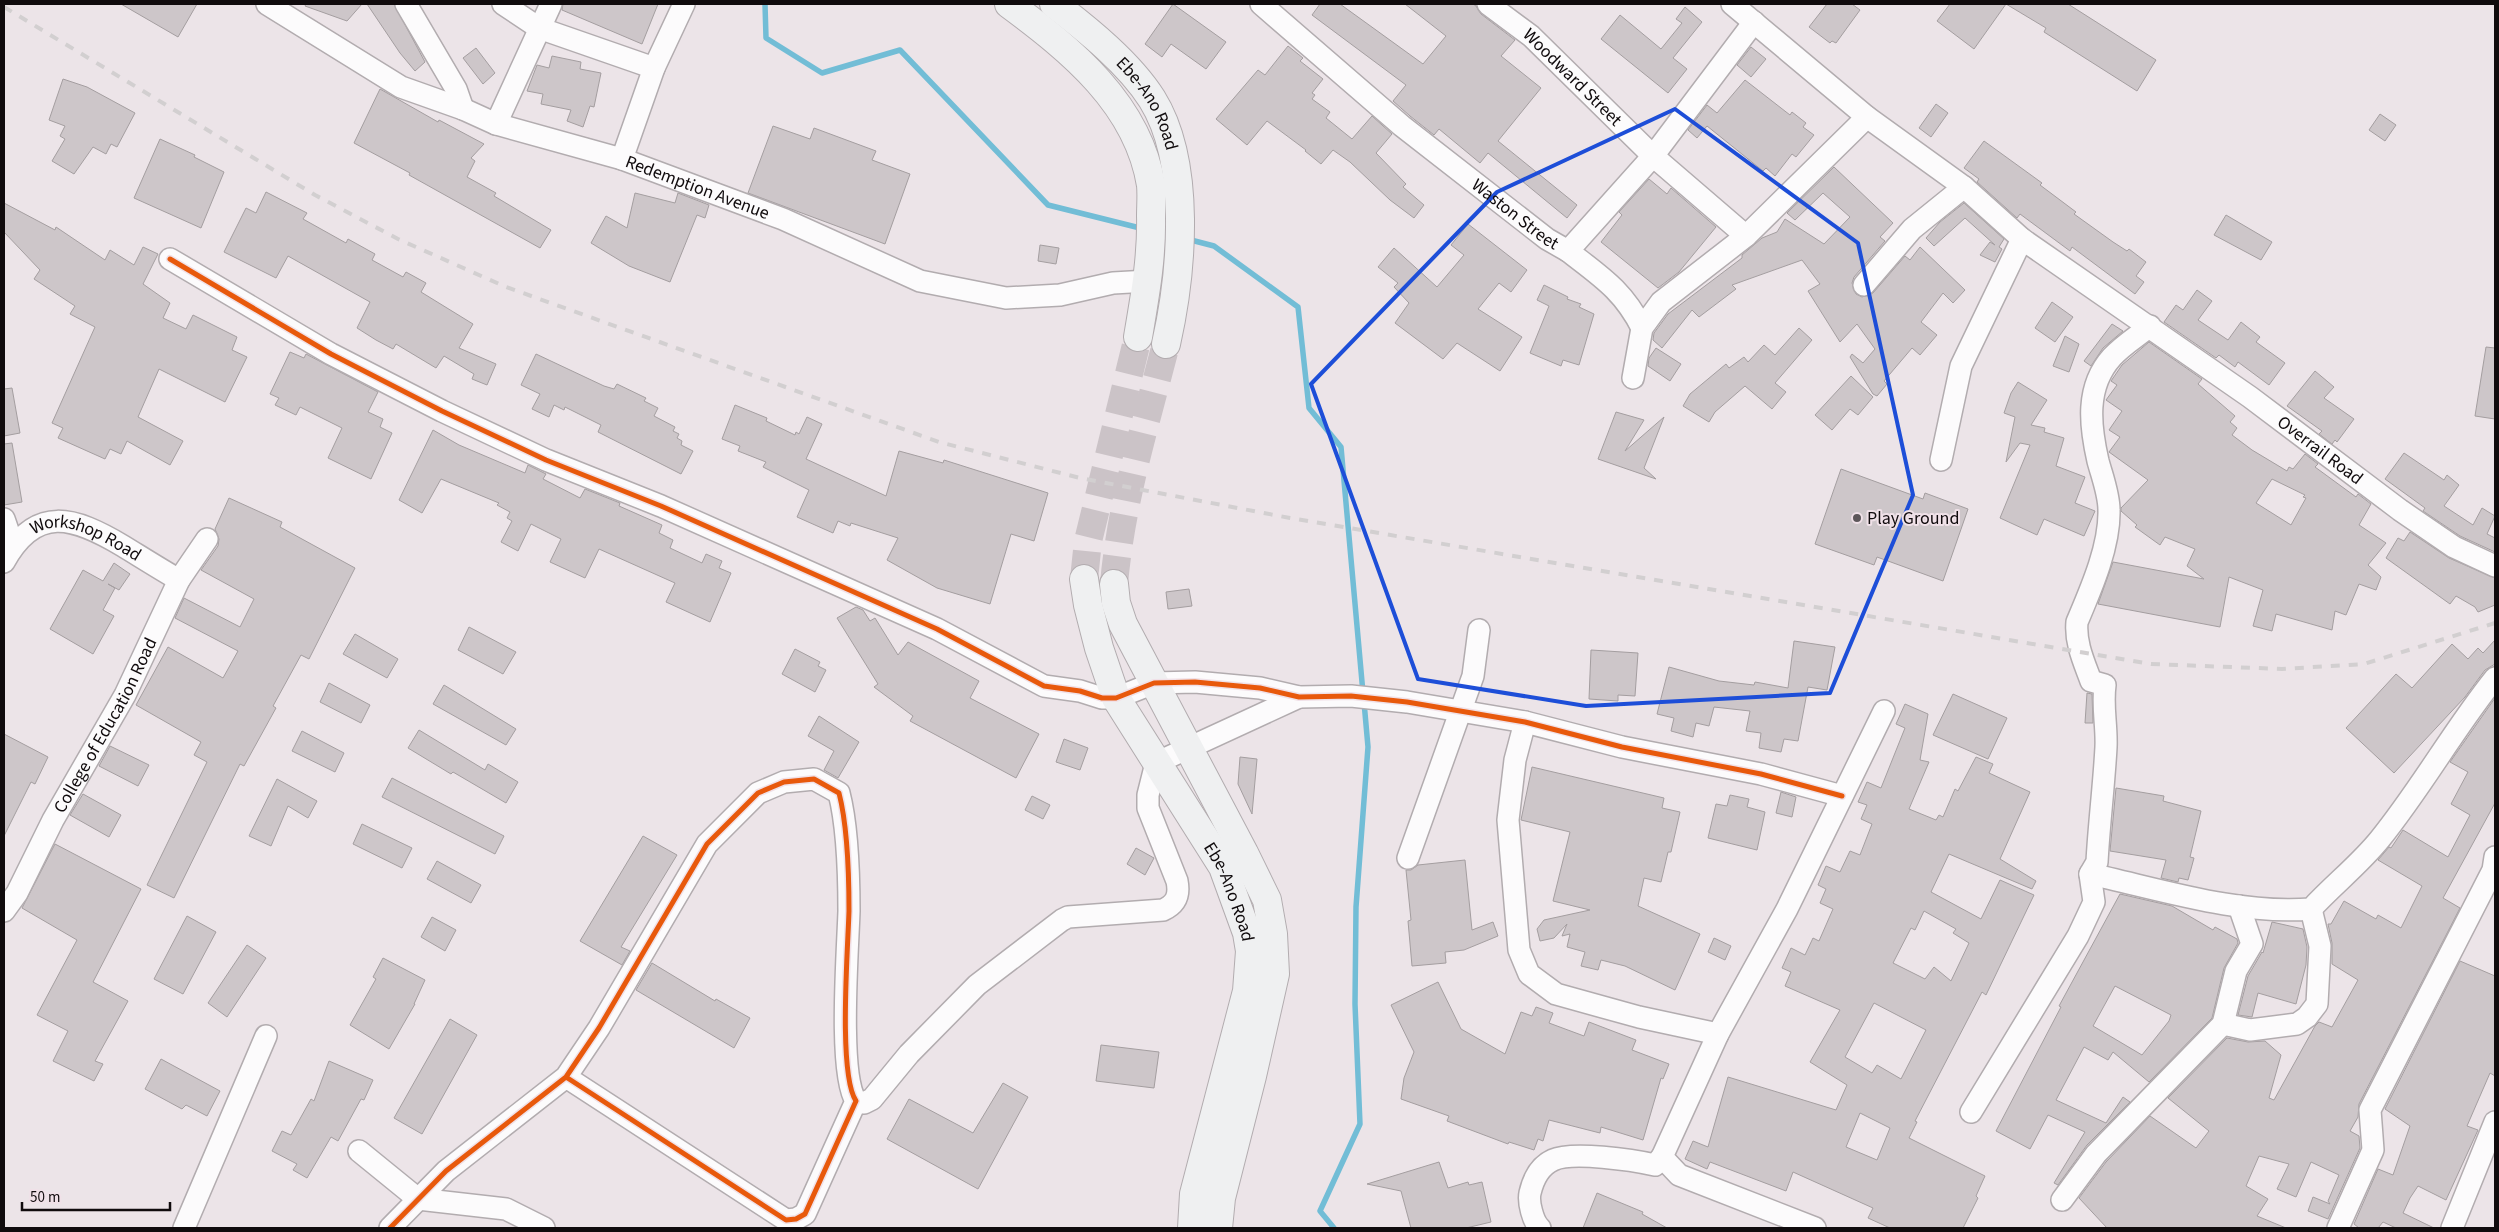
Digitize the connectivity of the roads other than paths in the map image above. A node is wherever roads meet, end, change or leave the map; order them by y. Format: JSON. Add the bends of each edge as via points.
{"nodes":[{"id":1,"x":267,"y":4,"type":"edge"},
{"id":2,"x":406,"y":4,"type":"edge"},
{"id":3,"x":503,"y":4,"type":"edge"},
{"id":4,"x":551,"y":4,"type":"edge"},
{"id":5,"x":684,"y":4,"type":"edge"},
{"id":6,"x":1009,"y":4,"type":"edge"},
{"id":7,"x":1054,"y":4,"type":"edge"},
{"id":8,"x":1261,"y":4,"type":"edge"},
{"id":9,"x":1488,"y":4,"type":"edge"},
{"id":10,"x":1732,"y":4,"type":"edge"},
{"id":11,"x":1754,"y":22,"type":"junction"},
{"id":12,"x":540,"y":28,"type":"junction"},
{"id":13,"x":654,"y":68,"type":"junction"},
{"id":14,"x":463,"y":109,"type":"junction"},
{"id":15,"x":1868,"y":117,"type":"junction"},
{"id":16,"x":496,"y":124,"type":"junction"},
{"id":17,"x":1653,"y":156,"type":"junction"},
{"id":18,"x":622,"y":159,"type":"junction"},
{"id":19,"x":1964,"y":187,"type":"junction"},
{"id":20,"x":1746,"y":236,"type":"junction"},
{"id":21,"x":2022,"y":239,"type":"junction"},
{"id":22,"x":1568,"y":251,"type":"junction"},
{"id":23,"x":170,"y":259,"type":"dead end"},
{"id":24,"x":1148,"y":281,"type":"junction"},
{"id":25,"x":1864,"y":285,"type":"dead end"},
{"id":26,"x":2150,"y":326,"type":"junction"},
{"id":27,"x":1642,"y":328,"type":"junction"},
{"id":28,"x":1138,"y":337,"type":"tunnel mouth"},
{"id":29,"x":1166,"y":344,"type":"tunnel mouth"},
{"id":30,"x":1633,"y":378,"type":"dead end"},
{"id":31,"x":1941,"y":460,"type":"dead end"},
{"id":32,"x":4,"y":519,"type":"edge"},
{"id":33,"x":207,"y":539,"type":"dead end"},
{"id":34,"x":8,"y":553,"type":"edge"},
{"id":35,"x":2495,"y":566,"type":"edge"},
{"id":36,"x":1084,"y":579,"type":"tunnel mouth"},
{"id":37,"x":179,"y":580,"type":"junction"},
{"id":38,"x":1114,"y":584,"type":"tunnel mouth"},
{"id":39,"x":1479,"y":630,"type":"dead end"},
{"id":40,"x":2495,"y":678,"type":"edge"},
{"id":41,"x":1154,"y":683,"type":"junction"},
{"id":42,"x":1298,"y":697,"type":"junction"},
{"id":43,"x":1116,"y":698,"type":"junction"},
{"id":44,"x":1460,"y":711,"type":"junction"},
{"id":45,"x":1884,"y":711,"type":"dead end"},
{"id":46,"x":1525,"y":722,"type":"junction"},
{"id":47,"x":1189,"y":748,"type":"junction"},
{"id":48,"x":1156,"y":763,"type":"junction"},
{"id":49,"x":1842,"y":796,"type":"junction"},
{"id":50,"x":2495,"y":857,"type":"edge"},
{"id":51,"x":1408,"y":858,"type":"dead end"},
{"id":52,"x":2090,"y":874,"type":"junction"},
{"id":53,"x":2239,"y":906,"type":"junction"},
{"id":54,"x":2311,"y":909,"type":"junction"},
{"id":55,"x":4,"y":911,"type":"edge"},
{"id":56,"x":2223,"y":1024,"type":"junction"},
{"id":57,"x":1718,"y":1034,"type":"junction"},
{"id":58,"x":266,"y":1036,"type":"dead end"},
{"id":59,"x":566,"y":1077,"type":"junction"},
{"id":60,"x":856,"y":1101,"type":"junction"},
{"id":61,"x":1971,"y":1112,"type":"dead end"},
{"id":62,"x":2495,"y":1122,"type":"edge"},
{"id":63,"x":359,"y":1152,"type":"dead end"},
{"id":64,"x":1662,"y":1157,"type":"junction"},
{"id":65,"x":418,"y":1199,"type":"junction"},
{"id":66,"x":2062,"y":1200,"type":"dead end"},
{"id":67,"x":184,"y":1228,"type":"edge"},
{"id":68,"x":390,"y":1228,"type":"edge"},
{"id":69,"x":544,"y":1228,"type":"edge"},
{"id":70,"x":1192,"y":1228,"type":"edge"},
{"id":71,"x":1218,"y":1228,"type":"edge"},
{"id":72,"x":1540,"y":1228,"type":"edge"},
{"id":73,"x":1815,"y":1228,"type":"edge"},
{"id":74,"x":2338,"y":1228,"type":"edge"},
{"id":75,"x":2452,"y":1228,"type":"edge"}],
"edges":[{"from":1,"to":14,"type":"street","name":"Redemption Avenue","via":[[401,87]]},
{"from":2,"to":14,"type":"street","via":[[456,88]]},
{"from":3,"to":12,"type":"street"},
{"from":4,"to":12,"type":"street"},
{"from":5,"to":13,"type":"street"},
{"from":6,"to":24,"type":"main road","name":"Ebe-Ano Road","via":[[1076,58],[1109,91],[1142,150],[1151,186]]},
{"from":7,"to":29,"type":"main road","name":"Ebe-Ano Road","via":[[1084,27],[1120,62],[1151,98],[1164,121],[1173,153],[1179,243],[1173,310]]},
{"from":8,"to":22,"type":"street","name":"Waston Street","via":[[1402,126],[1547,239]]},
{"from":9,"to":17,"type":"street","name":"Woodward Street","via":[[1531,36]]},
{"from":10,"to":11,"type":"street","name":"Overrail Road"},
{"from":11,"to":15,"type":"street","name":"Overrail Road"},
{"from":11,"to":17,"type":"street","name":"Waston Street"},
{"from":12,"to":13,"type":"street"},
{"from":12,"to":16,"type":"street"},
{"from":13,"to":18,"type":"street"},
{"from":14,"to":16,"type":"street","name":"Redemption Avenue"},
{"from":15,"to":19,"type":"street","name":"Overrail Road"},
{"from":15,"to":20,"type":"street"},
{"from":16,"to":18,"type":"street","name":"Redemption Avenue"},
{"from":17,"to":20,"type":"street","name":"Woodward Street"},
{"from":17,"to":22,"type":"street","name":"Waston Street"},
{"from":18,"to":24,"type":"street","name":"Redemption Avenue","via":[[783,219],[920,281],[1006,298],[1060,295],[1113,284]]},
{"from":19,"to":21,"type":"street","name":"Overrail Road"},
{"from":19,"to":25,"type":"street","via":[[1912,229]]},
{"from":20,"to":27,"type":"street","via":[[1660,302]]},
{"from":21,"to":26,"type":"street","name":"Overrail Road"},
{"from":21,"to":31,"type":"street","via":[[1961,366]]},
{"from":22,"to":27,"type":"street","via":[[1630,304]]},
{"from":23,"to":43,"type":"street","via":[[331,354],[546,460],[661,506],[938,629],[1044,686]]},
{"from":24,"to":28,"type":"main road"},
{"from":26,"to":35,"type":"street","name":"Overrail Road","via":[[2400,510],[2454,547]]},
{"from":26,"to":52,"type":"street","via":[[2104,367],[2095,387],[2091,410],[2091,431],[2110,508],[2094,582],[2076,629],[2090,681],[2105,686],[2106,747],[2096,862]]},
{"from":27,"to":30,"type":"street"},
{"from":32,"to":34,"type":"street"},
{"from":33,"to":37,"type":"street","name":"College of Education Road"},
{"from":34,"to":37,"type":"street","name":"Workshop Road","via":[[31,529],[44,522],[71,521],[99,532]]},
{"from":36,"to":43,"type":"main road","name":"Ebe-Ano Road","via":[[1099,648]]},
{"from":37,"to":55,"type":"street","name":"College of Education Road","via":[[125,695],[53,820],[17,893]]},
{"from":38,"to":41,"type":"main road","name":"Ebe-Ano Road","via":[[1123,624]]},
{"from":39,"to":44,"type":"street","via":[[1473,676]]},
{"from":40,"to":54,"type":"street","via":[[2379,840]]},
{"from":41,"to":42,"type":"street","via":[[1195,682],[1260,688]]},
{"from":41,"to":43,"type":"street"},
{"from":41,"to":47,"type":"main road","name":"Ebe-Ano Road"},
{"from":42,"to":44,"type":"street","via":[[1350,696]]},
{"from":42,"to":47,"type":"street"},
{"from":43,"to":48,"type":"main road","name":"Ebe-Ano Road"},
{"from":44,"to":46,"type":"street"},
{"from":44,"to":51,"type":"street"},
{"from":45,"to":49,"type":"street"},
{"from":46,"to":49,"type":"street","via":[[1622,747],[1761,774]]},
{"from":46,"to":57,"type":"street","via":[[1514,760],[1508,820],[1519,950],[1528,974],[1556,994]]},
{"from":47,"to":48,"type":"street"},
{"from":47,"to":71,"type":"main road","name":"Ebe-Ano Road","via":[[1267,900],[1275,958],[1275,974],[1221,1198]]},
{"from":48,"to":60,"type":"street","via":[[1148,808],[1177,881],[1179,891],[1172,906],[1163,910],[1062,920],[977,985],[909,1054],[872,1099],[864,1103]]},
{"from":48,"to":70,"type":"main road","name":"Ebe-Ano Road","via":[[1223,867],[1247,933],[1250,951],[1247,991],[1194,1194]]},
{"from":49,"to":57,"type":"street","via":[[1787,909]]},
{"from":50,"to":74,"type":"street","via":[[2493,870],[2370,1110],[2373,1150]]},
{"from":52,"to":53,"type":"street"},
{"from":52,"to":61,"type":"street","via":[[2094,902],[2078,936]]},
{"from":53,"to":54,"type":"street"},
{"from":53,"to":56,"type":"street","via":[[2252,944],[2236,971]]},
{"from":54,"to":56,"type":"street","via":[[2320,946],[2317,1004],[2297,1024],[2289,1026],[2250,1030]]},
{"from":56,"to":66,"type":"street","via":[[2096,1154]]},
{"from":57,"to":64,"type":"street"},
{"from":58,"to":67,"type":"street"},
{"from":59,"to":60,"type":"street","via":[[786,1220],[805,1214]]},
{"from":59,"to":60,"type":"street","via":[[599,1028],[707,844],[758,793],[784,782],[814,780],[839,793],[843,810],[849,911],[846,1041]]},
{"from":59,"to":65,"type":"street","via":[[446,1170]]},
{"from":62,"to":75,"type":"street"},
{"from":63,"to":65,"type":"street"},
{"from":64,"to":72,"type":"street","via":[[1655,1165],[1575,1156],[1552,1160],[1533,1178],[1528,1198],[1536,1225]]},
{"from":64,"to":73,"type":"street","via":[[1680,1175]]},
{"from":65,"to":68,"type":"street"},
{"from":65,"to":69,"type":"street","via":[[506,1209]]}]}
